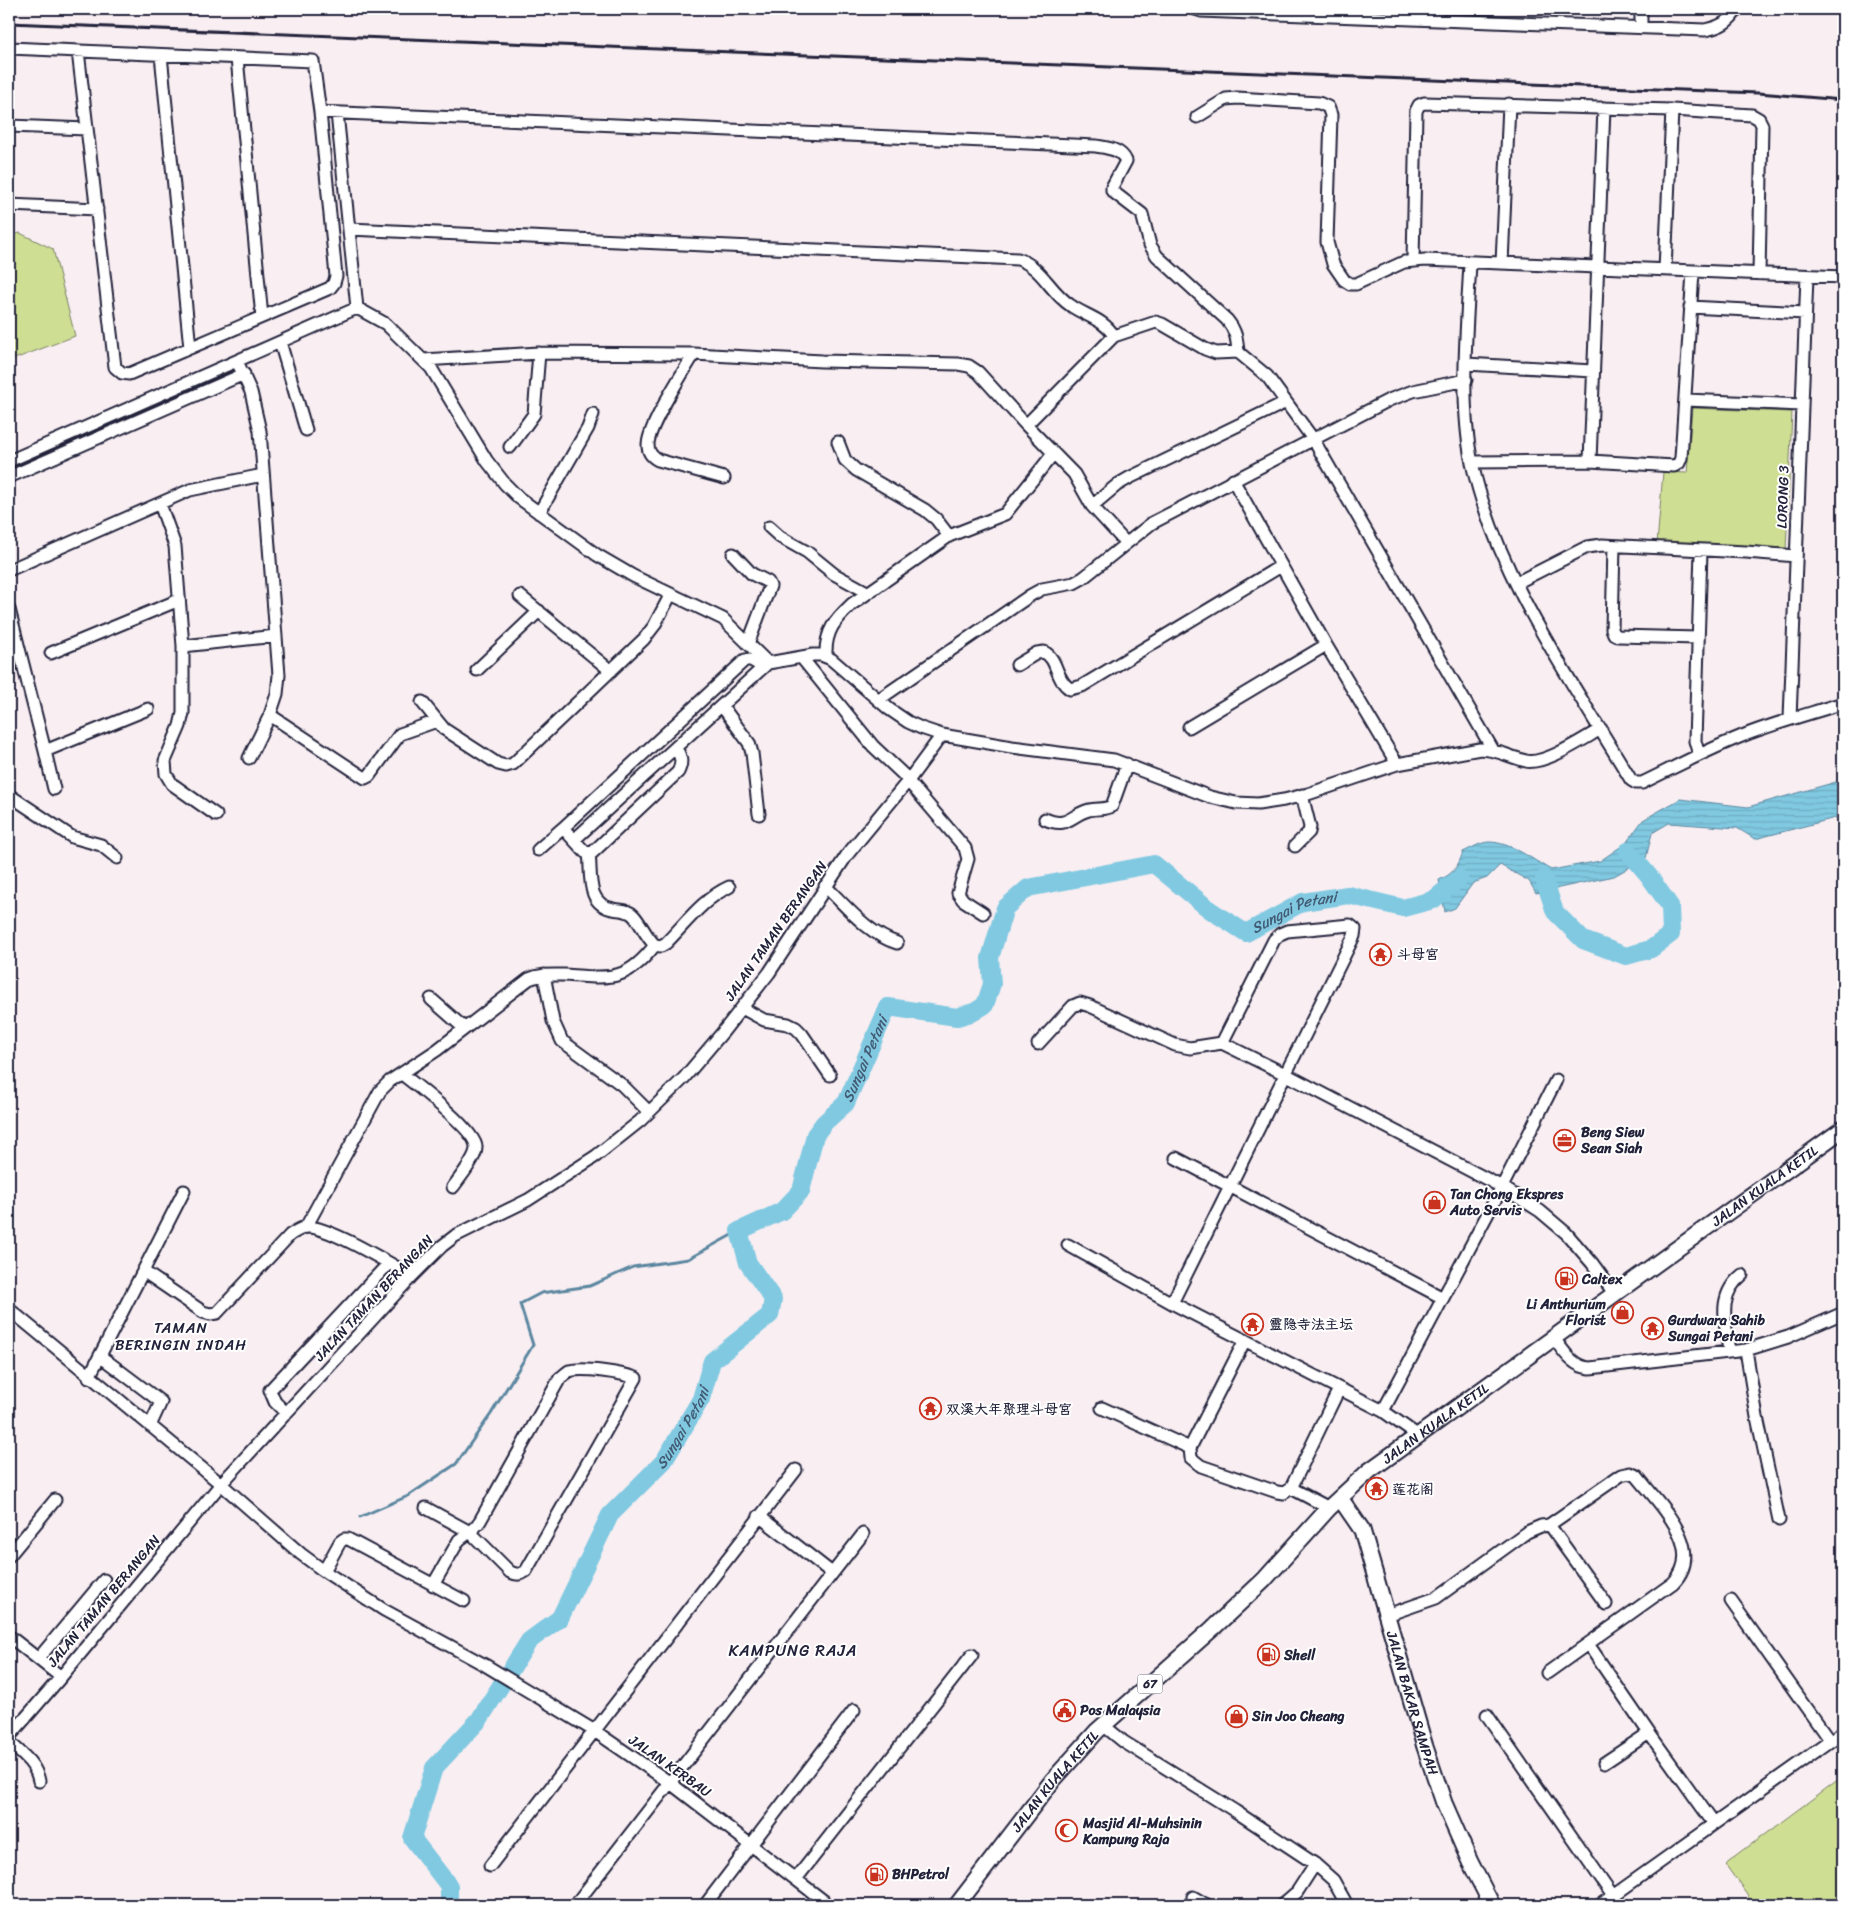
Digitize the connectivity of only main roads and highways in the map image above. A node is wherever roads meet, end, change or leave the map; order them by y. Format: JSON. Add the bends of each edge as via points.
{"nodes":[{"id":1,"x":1843,"y":1129,"type":"edge"},
{"id":2,"x":1335,"y":1503,"type":"junction"},
{"id":3,"x":957,"y":1905,"type":"edge"},
{"id":4,"x":1492,"y":1905,"type":"edge"}],
"edges":[{"from":1,"to":2,"type":"main road","name":"JALAN KUALA KETIL","number":"67","via":[[1416,1435],[1369,1471]]},
{"from":2,"to":3,"type":"main road","name":"JALAN KUALA KETIL","number":"67","via":[[1264,1580],[1103,1725],[1054,1780]]},
{"from":2,"to":4,"type":"main road","name":"JALAN BAKAR SAMPAH","via":[[1362,1530],[1444,1802]]}]}
